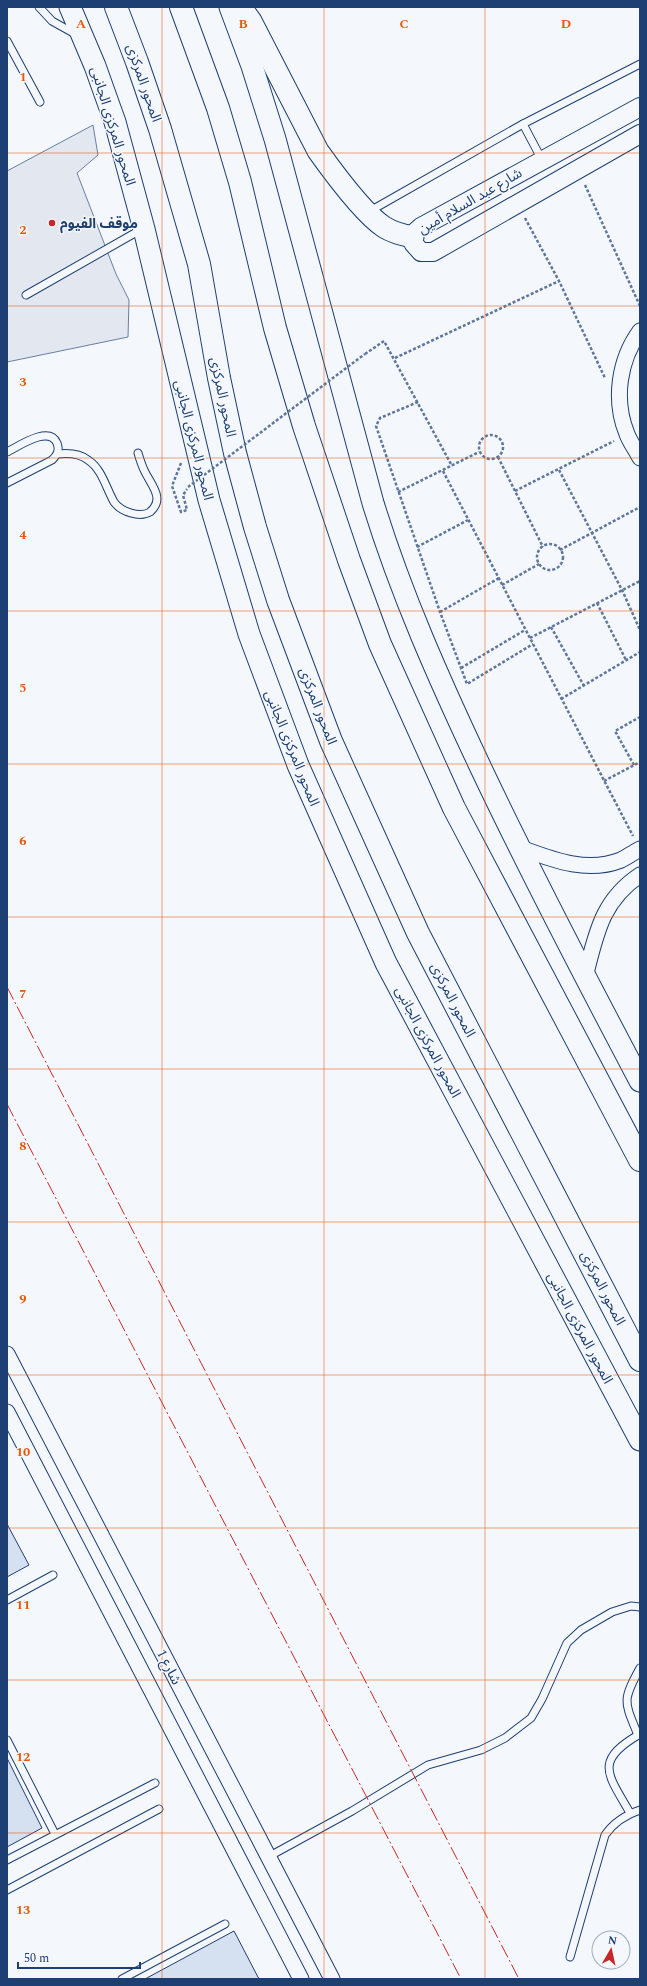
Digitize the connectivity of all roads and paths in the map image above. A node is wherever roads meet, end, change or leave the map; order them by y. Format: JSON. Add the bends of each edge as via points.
{"nodes":[{"id":1,"x":39,"y":7,"type":"edge"},
{"id":2,"x":70,"y":7,"type":"edge"},
{"id":3,"x":116,"y":7,"type":"edge"},
{"id":4,"x":181,"y":7,"type":"edge"},
{"id":5,"x":230,"y":7,"type":"edge"},
{"id":6,"x":241,"y":7,"type":"edge"},
{"id":7,"x":84,"y":38,"type":"junction"},
{"id":8,"x":7,"y":40,"type":"edge"},
{"id":9,"x":640,"y":64,"type":"edge"},
{"id":10,"x":40,"y":102,"type":"dead end"},
{"id":11,"x":640,"y":107,"type":"edge"},
{"id":12,"x":523,"y":124,"type":"junction"},
{"id":13,"x":640,"y":134,"type":"edge"},
{"id":14,"x":542,"y":160,"type":"junction"},
{"id":15,"x":577,"y":169,"type":"junction"},
{"id":16,"x":517,"y":203,"type":"junction"},
{"id":17,"x":368,"y":212,"type":"junction"},
{"id":18,"x":144,"y":229,"type":"junction"},
{"id":19,"x":413,"y":237,"type":"junction"},
{"id":20,"x":559,"y":282,"type":"junction"},
{"id":21,"x":26,"y":295,"type":"dead end"},
{"id":22,"x":640,"y":306,"type":"edge"},
{"id":23,"x":640,"y":331,"type":"edge"},
{"id":24,"x":395,"y":358,"type":"junction"},
{"id":25,"x":607,"y":382,"type":"dead end"},
{"id":26,"x":418,"y":402,"type":"junction"},
{"id":27,"x":627,"y":434,"type":"junction"},
{"id":28,"x":7,"y":452,"type":"edge"},
{"id":29,"x":479,"y":452,"type":"junction"},
{"id":30,"x":138,"y":453,"type":"dead end"},
{"id":31,"x":58,"y":454,"type":"junction"},
{"id":32,"x":498,"y":457,"type":"junction"},
{"id":33,"x":640,"y":458,"type":"edge"},
{"id":34,"x":452,"y":466,"type":"junction"},
{"id":35,"x":559,"y":470,"type":"junction"},
{"id":36,"x":443,"y":471,"type":"junction"},
{"id":37,"x":7,"y":483,"type":"edge"},
{"id":38,"x":172,"y":486,"type":"dead end"},
{"id":39,"x":515,"y":491,"type":"junction"},
{"id":40,"x":398,"y":492,"type":"junction"},
{"id":41,"x":640,"y":507,"type":"edge"},
{"id":42,"x":468,"y":520,"type":"junction"},
{"id":43,"x":592,"y":533,"type":"junction"},
{"id":44,"x":543,"y":547,"type":"junction"},
{"id":45,"x":417,"y":548,"type":"junction"},
{"id":46,"x":560,"y":550,"type":"junction"},
{"id":47,"x":539,"y":564,"type":"junction"},
{"id":48,"x":498,"y":578,"type":"junction"},
{"id":49,"x":640,"y":581,"type":"edge"},
{"id":50,"x":502,"y":584,"type":"junction"},
{"id":51,"x":622,"y":590,"type":"junction"},
{"id":52,"x":597,"y":603,"type":"junction"},
{"id":53,"x":440,"y":612,"type":"junction"},
{"id":54,"x":551,"y":627,"type":"junction"},
{"id":55,"x":525,"y":630,"type":"junction"},
{"id":56,"x":640,"y":630,"type":"edge"},
{"id":57,"x":530,"y":638,"type":"junction"},
{"id":58,"x":533,"y":644,"type":"junction"},
{"id":59,"x":640,"y":652,"type":"edge"},
{"id":60,"x":626,"y":660,"type":"junction"},
{"id":61,"x":461,"y":668,"type":"junction"},
{"id":62,"x":584,"y":686,"type":"junction"},
{"id":63,"x":561,"y":699,"type":"junction"},
{"id":64,"x":640,"y":717,"type":"edge"},
{"id":65,"x":640,"y":762,"type":"edge"},
{"id":66,"x":634,"y":766,"type":"junction"},
{"id":67,"x":604,"y":781,"type":"junction"},
{"id":68,"x":518,"y":847,"type":"junction"},
{"id":69,"x":640,"y":849,"type":"edge"},
{"id":70,"x":640,"y":875,"type":"edge"},
{"id":71,"x":585,"y":977,"type":"junction"},
{"id":72,"x":640,"y":1081,"type":"edge"},
{"id":73,"x":640,"y":1160,"type":"edge"},
{"id":74,"x":7,"y":1354,"type":"edge"},
{"id":75,"x":640,"y":1360,"type":"edge"},
{"id":76,"x":7,"y":1412,"type":"edge"},
{"id":77,"x":640,"y":1440,"type":"edge"},
{"id":78,"x":53,"y":1576,"type":"dead end"},
{"id":79,"x":7,"y":1600,"type":"edge"},
{"id":80,"x":640,"y":1607,"type":"edge"},
{"id":81,"x":640,"y":1668,"type":"edge"},
{"id":82,"x":639,"y":1735,"type":"edge"},
{"id":83,"x":7,"y":1740,"type":"edge"},
{"id":84,"x":155,"y":1783,"type":"dead end"},
{"id":85,"x":159,"y":1809,"type":"dead end"},
{"id":86,"x":640,"y":1810,"type":"edge"},
{"id":87,"x":630,"y":1813,"type":"junction"},
{"id":88,"x":56,"y":1834,"type":"junction"},
{"id":89,"x":268,"y":1857,"type":"junction"},
{"id":90,"x":7,"y":1860,"type":"edge"},
{"id":91,"x":7,"y":1890,"type":"edge"},
{"id":92,"x":225,"y":1924,"type":"dead end"},
{"id":93,"x":570,"y":1957,"type":"dead end"},
{"id":94,"x":122,"y":1979,"type":"edge"},
{"id":95,"x":301,"y":1979,"type":"edge"},
{"id":96,"x":332,"y":1979,"type":"edge"}],
"edges":[{"from":1,"to":7,"type":"lane","via":[[62,28]]},
{"from":2,"to":7,"type":"main road","name":"المحور المركزى الجانبى"},
{"from":3,"to":75,"type":"highway","name":"المحور المركزى","via":[[138,62],[160,129],[199,264],[219,378],[235,453],[255,527],[278,600],[330,741],[418,933]]},
{"from":4,"to":73,"type":"highway","via":[[218,108],[240,182],[275,328],[304,426],[380,644],[454,808]]},
{"from":5,"to":68,"type":"main road","via":[[275,139],[371,496],[391,561],[439,680]]},
{"from":6,"to":17,"type":"main road","via":[[251,21],[318,151]]},
{"from":7,"to":18,"type":"main road","name":"المحور المركزى الجانبى","via":[[115,122]]},
{"from":8,"to":10,"type":"lane"},
{"from":9,"to":12,"type":"lane"},
{"from":11,"to":14,"type":"street","name":"شارع عبد السلام أمين"},
{"from":12,"to":14,"type":"lane"},
{"from":12,"to":17,"type":"lane"},
{"from":13,"to":15,"type":"street","name":"شارع عبد السلام أمين"},
{"from":14,"to":19,"type":"street","name":"شارع عبد السلام أمين","via":[[417,229]]},
{"from":15,"to":16,"type":"street","name":"شارع عبد السلام أمين"},
{"from":15,"to":22,"type":"path"},
{"from":16,"to":19,"type":"street","name":"شارع عبد السلام أمين","via":[[433,252],[427,253],[416,249]]},
{"from":16,"to":20,"type":"path"},
{"from":17,"to":19,"type":"main road","via":[[383,226]]},
{"from":18,"to":21,"type":"lane"},
{"from":18,"to":77,"type":"main road","name":"المحور المركزى الجانبى","via":[[209,500],[249,634],[298,766],[386,963]]},
{"from":20,"to":24,"type":"path"},
{"from":20,"to":25,"type":"path"},
{"from":23,"to":27,"type":"street","via":[[623,363],[619,387],[620,411]]},
{"from":24,"to":26,"type":"path"},
{"from":24,"to":38,"type":"path","bridge":true,"via":[[384,341],[364,354],[188,487],[183,495],[187,510],[181,512]]},
{"from":26,"to":34,"type":"path"},
{"from":26,"to":40,"type":"path","via":[[380,418],[376,424]]},
{"from":27,"to":33,"type":"street"},
{"from":27,"to":35,"type":"path"},
{"from":28,"to":31,"type":"lane","via":[[43,435],[50,436],[56,441],[59,447]]},
{"from":29,"to":32,"type":"path","via":[[487,458]]},
{"from":29,"to":32,"type":"path","via":[[483,437],[494,435],[499,437],[503,447]]},
{"from":29,"to":34,"type":"path"},
{"from":30,"to":31,"type":"lane","via":[[144,470],[158,494],[158,500],[150,512],[141,516],[115,504],[101,476],[88,460],[69,453]]},
{"from":31,"to":37,"type":"lane","via":[[52,460]]},
{"from":32,"to":39,"type":"path"},
{"from":34,"to":36,"type":"path"},
{"from":35,"to":39,"type":"path"},
{"from":35,"to":43,"type":"path"},
{"from":36,"to":40,"type":"path"},
{"from":36,"to":42,"type":"path"},
{"from":39,"to":44,"type":"path"},
{"from":40,"to":45,"type":"path"},
{"from":41,"to":43,"type":"path"},
{"from":42,"to":45,"type":"path"},
{"from":42,"to":48,"type":"path"},
{"from":43,"to":46,"type":"path"},
{"from":43,"to":51,"type":"path"},
{"from":44,"to":46,"type":"path","via":[[552,545]]},
{"from":44,"to":47,"type":"path","via":[[538,551]]},
{"from":45,"to":53,"type":"path"},
{"from":46,"to":47,"type":"path","via":[[562,560],[557,568],[547,570]]},
{"from":47,"to":50,"type":"path"},
{"from":48,"to":50,"type":"path"},
{"from":48,"to":53,"type":"path"},
{"from":49,"to":51,"type":"path"},
{"from":50,"to":55,"type":"path"},
{"from":51,"to":52,"type":"path"},
{"from":51,"to":56,"type":"path"},
{"from":52,"to":54,"type":"path"},
{"from":52,"to":60,"type":"path"},
{"from":53,"to":61,"type":"path"},
{"from":54,"to":57,"type":"path"},
{"from":54,"to":62,"type":"path"},
{"from":55,"to":57,"type":"path"},
{"from":55,"to":61,"type":"path"},
{"from":57,"to":58,"type":"path"},
{"from":58,"to":61,"type":"path","via":[[467,684]]},
{"from":58,"to":63,"type":"path"},
{"from":59,"to":60,"type":"path"},
{"from":60,"to":62,"type":"path"},
{"from":62,"to":63,"type":"path"},
{"from":63,"to":67,"type":"path"},
{"from":64,"to":66,"type":"path","via":[[615,731]]},
{"from":65,"to":66,"type":"path"},
{"from":66,"to":67,"type":"path"},
{"from":67,"to":69,"type":"path"},
{"from":68,"to":69,"type":"street","via":[[578,866],[614,862]]},
{"from":68,"to":71,"type":"main road"},
{"from":70,"to":71,"type":"street","via":[[620,891],[603,916]]},
{"from":71,"to":72,"type":"main road"},
{"from":74,"to":89,"type":"street","name":"شارع 1"},
{"from":76,"to":95,"type":"street","name":"شارع 1"},
{"from":78,"to":79,"type":"lane"},
{"from":80,"to":89,"type":"lane","via":[[631,1606],[612,1612],[581,1630],[567,1643],[531,1718],[506,1738],[482,1750],[428,1765]]},
{"from":81,"to":82,"type":"lane","via":[[628,1692],[627,1708]]},
{"from":82,"to":87,"type":"lane","via":[[613,1753],[608,1763],[609,1776]]},
{"from":83,"to":88,"type":"lane"},
{"from":84,"to":88,"type":"lane"},
{"from":85,"to":91,"type":"lane"},
{"from":86,"to":87,"type":"lane"},
{"from":87,"to":93,"type":"lane","via":[[612,1824],[605,1835]]},
{"from":88,"to":90,"type":"lane"},
{"from":89,"to":96,"type":"street","name":"شارع 1"},
{"from":92,"to":94,"type":"lane"}]}
